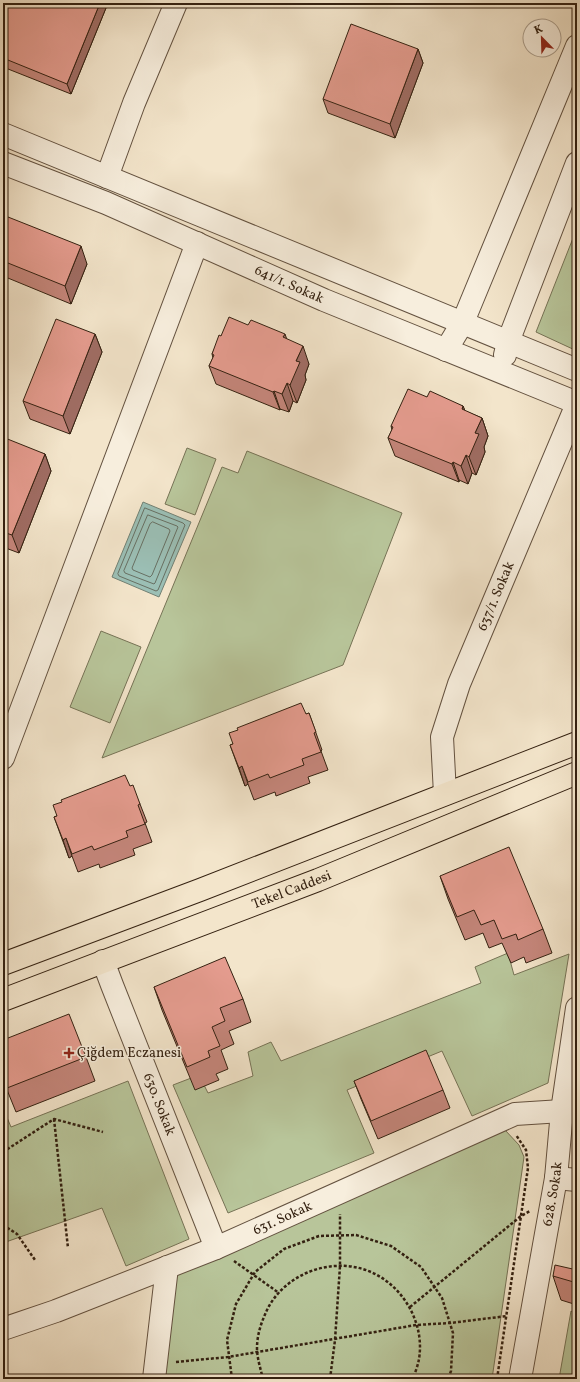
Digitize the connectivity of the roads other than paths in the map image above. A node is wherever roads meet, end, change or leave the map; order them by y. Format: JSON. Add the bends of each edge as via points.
{"nodes":[{"id":1,"x":176,"y":3,"type":"edge"},
{"id":2,"x":577,"y":46,"type":"edge"},
{"id":3,"x":3,"y":134,"type":"edge"},
{"id":4,"x":3,"y":163,"type":"edge"},
{"id":5,"x":577,"y":163,"type":"edge"},
{"id":6,"x":107,"y":177,"type":"junction"},
{"id":7,"x":197,"y":243,"type":"junction"},
{"id":8,"x":462,"y":322,"type":"junction"},
{"id":9,"x":508,"y":342,"type":"junction"},
{"id":10,"x":446,"y":350,"type":"junction"},
{"id":11,"x":577,"y":370,"type":"edge"},
{"id":12,"x":501,"y":372,"type":"junction"},
{"id":13,"x":577,"y":404,"type":"edge"},
{"id":14,"x":577,"y":743,"type":"edge"},
{"id":15,"x":3,"y":758,"type":"edge"},
{"id":16,"x":577,"y":773,"type":"edge"},
{"id":17,"x":445,"y":794,"type":"junction"},
{"id":18,"x":103,"y":961,"type":"junction"},
{"id":19,"x":3,"y":964,"type":"edge"},
{"id":20,"x":3,"y":1000,"type":"edge"},
{"id":21,"x":577,"y":1008,"type":"edge"},
{"id":22,"x":562,"y":1111,"type":"junction"},
{"id":23,"x":577,"y":1180,"type":"edge"},
{"id":24,"x":554,"y":1188,"type":"junction"},
{"id":25,"x":216,"y":1248,"type":"junction"},
{"id":26,"x":167,"y":1267,"type":"junction"},
{"id":27,"x":3,"y":1329,"type":"edge"},
{"id":28,"x":154,"y":1379,"type":"edge"},
{"id":29,"x":520,"y":1379,"type":"edge"}],
"edges":[{"from":1,"to":6,"type":"street","via":[[134,103]]},
{"from":2,"to":8,"type":"street"},
{"from":3,"to":6,"type":"street"},
{"from":4,"to":7,"type":"street","name":"641/1. Sokak","via":[[106,203]]},
{"from":5,"to":9,"type":"street"},
{"from":6,"to":8,"type":"street"},
{"from":7,"to":10,"type":"street","name":"641/1. Sokak","via":[[324,300]]},
{"from":7,"to":15,"type":"street"},
{"from":8,"to":9,"type":"street"},
{"from":8,"to":10,"type":"street"},
{"from":9,"to":11,"type":"street"},
{"from":9,"to":12,"type":"street"},
{"from":10,"to":12,"type":"street","name":"641/1. Sokak"},
{"from":12,"to":13,"type":"street","name":"641/1. Sokak"},
{"from":13,"to":17,"type":"street","name":"637/1. Sokak","via":[[459,684],[442,737]]},
{"from":14,"to":17,"type":"main road"},
{"from":16,"to":18,"type":"main road","name":"Tekel Caddesi","via":[[318,880]]},
{"from":17,"to":19,"type":"main road"},
{"from":18,"to":20,"type":"main road","name":"Tekel Caddesi"},
{"from":18,"to":25,"type":"street","name":"630. Sokak"},
{"from":21,"to":22,"type":"street","name":"628. Sokak"},
{"from":22,"to":24,"type":"street","name":"628. Sokak"},
{"from":22,"to":25,"type":"street","name":"631. Sokak","via":[[515,1114]]},
{"from":23,"to":24,"type":"street"},
{"from":24,"to":29,"type":"street","name":"628. Sokak"},
{"from":25,"to":26,"type":"street","name":"631. Sokak"},
{"from":26,"to":27,"type":"street","name":"631. Sokak"},
{"from":26,"to":28,"type":"street"}]}
